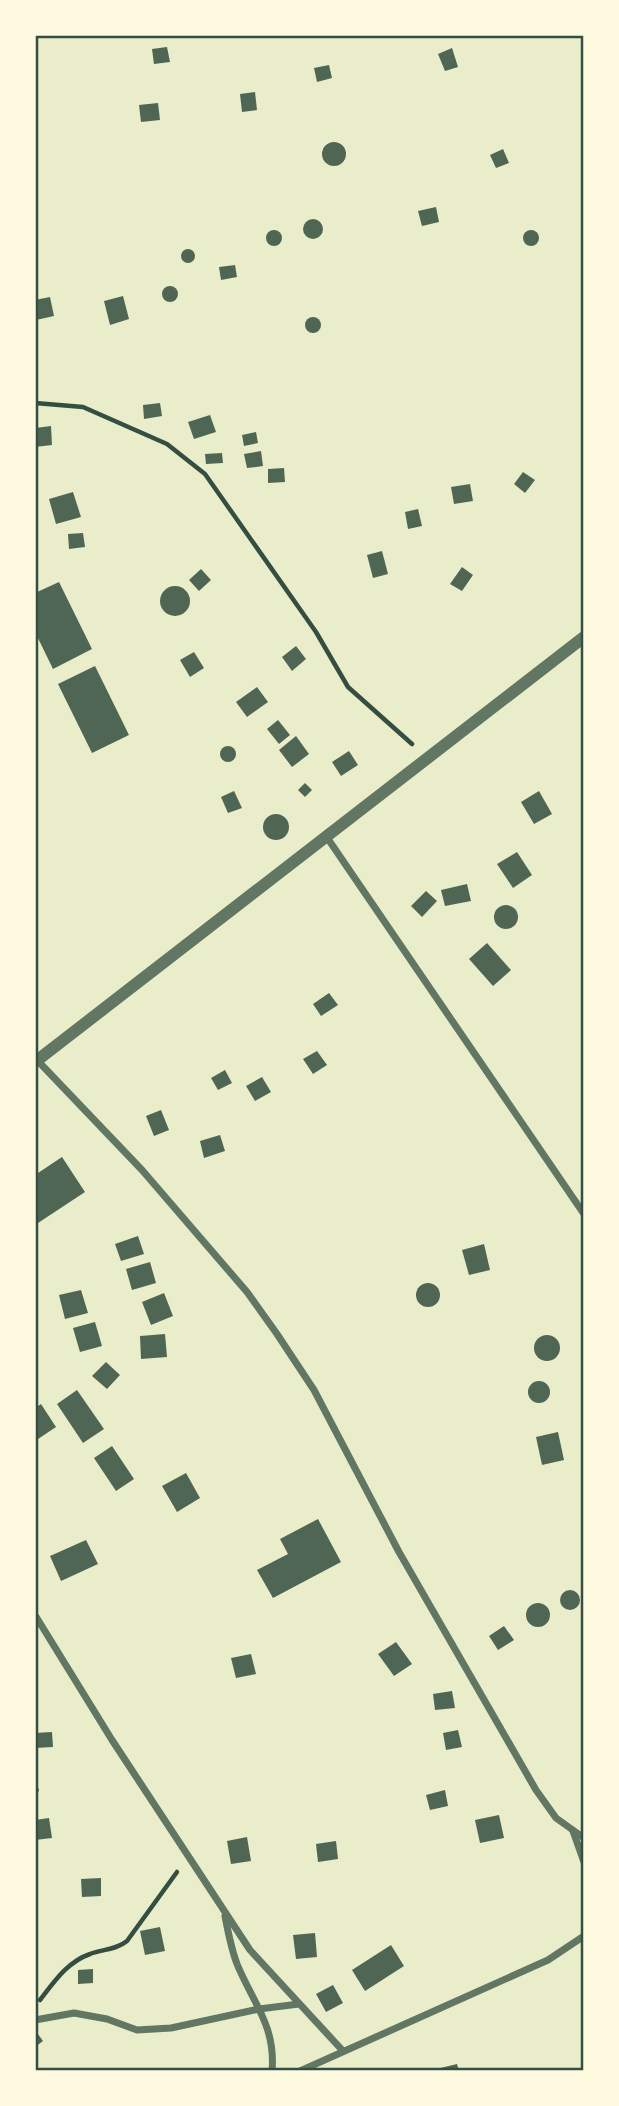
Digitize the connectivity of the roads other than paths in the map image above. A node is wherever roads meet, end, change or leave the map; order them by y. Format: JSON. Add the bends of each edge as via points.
{"nodes":[{"id":1,"x":584,"y":637,"type":"edge"},
{"id":2,"x":326,"y":836,"type":"junction"},
{"id":3,"x":36,"y":1061,"type":"edge"},
{"id":4,"x":584,"y":1214,"type":"edge"},
{"id":5,"x":35,"y":1615,"type":"edge"},
{"id":6,"x":573,"y":1831,"type":"junction"},
{"id":7,"x":584,"y":1838,"type":"edge"},
{"id":8,"x":584,"y":1862,"type":"edge"},
{"id":9,"x":225,"y":1912,"type":"junction"},
{"id":10,"x":584,"y":1936,"type":"edge"},
{"id":11,"x":299,"y":2004,"type":"junction"},
{"id":12,"x":259,"y":2009,"type":"junction"},
{"id":13,"x":35,"y":2020,"type":"edge"},
{"id":14,"x":343,"y":2051,"type":"junction"},
{"id":15,"x":272,"y":2071,"type":"edge"},
{"id":16,"x":300,"y":2071,"type":"edge"}],
"edges":[{"from":1,"to":2,"type":"street"},
{"from":2,"to":3,"type":"street"},
{"from":2,"to":4,"type":"street"},
{"from":3,"to":6,"type":"street","via":[[142,1170],[247,1292],[277,1334],[314,1390],[399,1552],[536,1790],[556,1818]]},
{"from":5,"to":9,"type":"street"},
{"from":6,"to":7,"type":"street"},
{"from":6,"to":8,"type":"street"},
{"from":9,"to":11,"type":"street","via":[[250,1950]]},
{"from":9,"to":12,"type":"street","via":[[237,1964]]},
{"from":10,"to":14,"type":"street","via":[[548,1960]]},
{"from":11,"to":12,"type":"street"},
{"from":11,"to":14,"type":"street"},
{"from":12,"to":13,"type":"street","via":[[171,2028],[137,2030],[74,2013]]},
{"from":12,"to":15,"type":"street","via":[[271,2037]]},
{"from":14,"to":16,"type":"street"}]}
